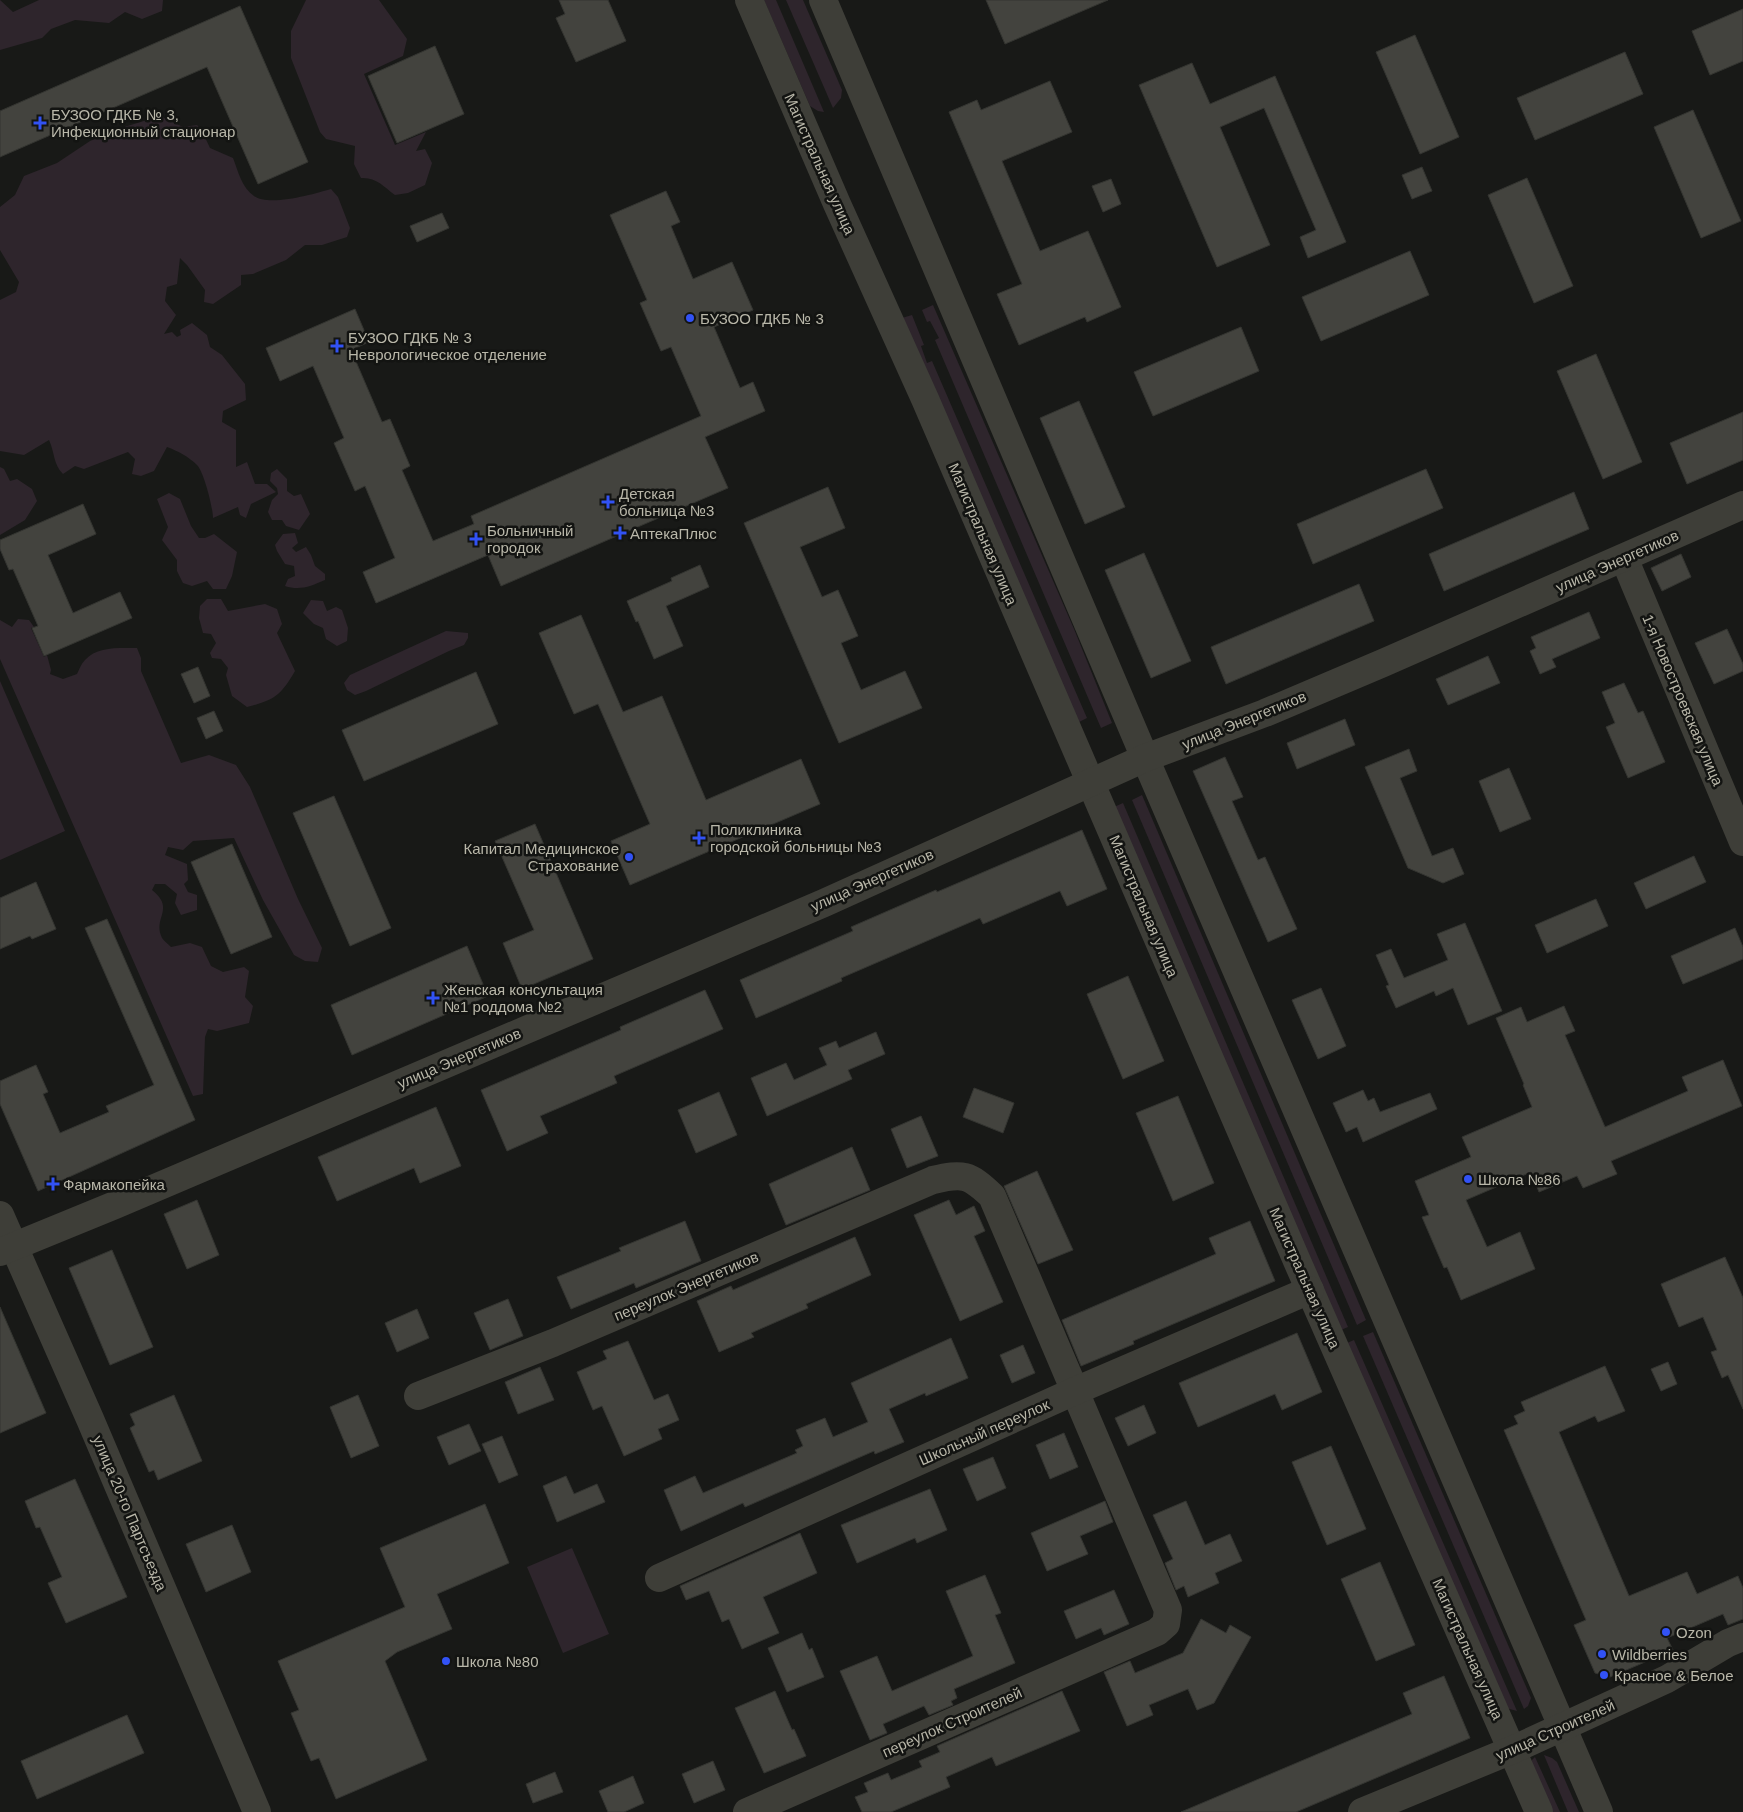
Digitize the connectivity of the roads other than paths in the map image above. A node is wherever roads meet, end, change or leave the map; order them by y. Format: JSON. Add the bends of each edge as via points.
{"nodes":[{"id":1,"x":749,"y":0,"type":"edge"},
{"id":2,"x":823,"y":0,"type":"edge"},
{"id":3,"x":1743,"y":505,"type":"edge"},
{"id":4,"x":1624,"y":558,"type":"junction"},
{"id":5,"x":1145,"y":758,"type":"junction"},
{"id":6,"x":1091,"y":783,"type":"junction"},
{"id":7,"x":1743,"y":842,"type":"edge"},
{"id":8,"x":0,"y":1215,"type":"edge"},
{"id":9,"x":7,"y":1249,"type":"edge"},
{"id":10,"x":1310,"y":1290,"type":"junction"},
{"id":11,"x":1075,"y":1391,"type":"junction"},
{"id":12,"x":418,"y":1396,"type":"dead end"},
{"id":13,"x":659,"y":1578,"type":"dead end"},
{"id":14,"x":1743,"y":1637,"type":"edge"},
{"id":15,"x":1562,"y":1726,"type":"junction"},
{"id":16,"x":1512,"y":1750,"type":"junction"},
{"id":17,"x":258,"y":1812,"type":"edge"},
{"id":18,"x":747,"y":1812,"type":"edge"},
{"id":19,"x":1362,"y":1812,"type":"edge"},
{"id":20,"x":1539,"y":1812,"type":"edge"},
{"id":21,"x":1598,"y":1812,"type":"edge"}],
"edges":[{"from":1,"to":6,"type":"street","name":"Магистральная улица"},
{"from":2,"to":5,"type":"street"},
{"from":3,"to":4,"type":"street","name":"улица Энергетиков"},
{"from":4,"to":5,"type":"street","name":"улица Энергетиков","via":[[1265,713]]},
{"from":4,"to":7,"type":"street","name":"1-я Новостроевская улица"},
{"from":5,"to":6,"type":"street","name":"улица Энергетиков"},
{"from":5,"to":15,"type":"street"},
{"from":6,"to":9,"type":"street","name":"улица Энергетиков","via":[[824,903]]},
{"from":6,"to":10,"type":"street","name":"Магистральная улица"},
{"from":8,"to":9,"type":"street","name":"улица 20-го Партсъезда"},
{"from":9,"to":17,"type":"street","name":"улица 20-го Партсъезда","via":[[90,1419]]},
{"from":10,"to":11,"type":"street","name":"Школьный переулок"},
{"from":10,"to":16,"type":"street","name":"Магистральная улица"},
{"from":11,"to":12,"type":"street","name":"переулок Энергетиков","via":[[992,1196],[975,1180],[954,1175],[932,1180],[553,1343]]},
{"from":11,"to":13,"type":"street","name":"Школьный переулок"},
{"from":11,"to":18,"type":"street","name":"переулок Строителей","via":[[1168,1610],[1166,1624],[1157,1632]]},
{"from":14,"to":15,"type":"street","name":"улица Строителей","via":[[1667,1679]]},
{"from":15,"to":16,"type":"street","name":"улица Строителей"},
{"from":15,"to":21,"type":"street"},
{"from":16,"to":19,"type":"street","name":"улица Строителей"},
{"from":16,"to":20,"type":"street","name":"Магистральная улица"}]}
